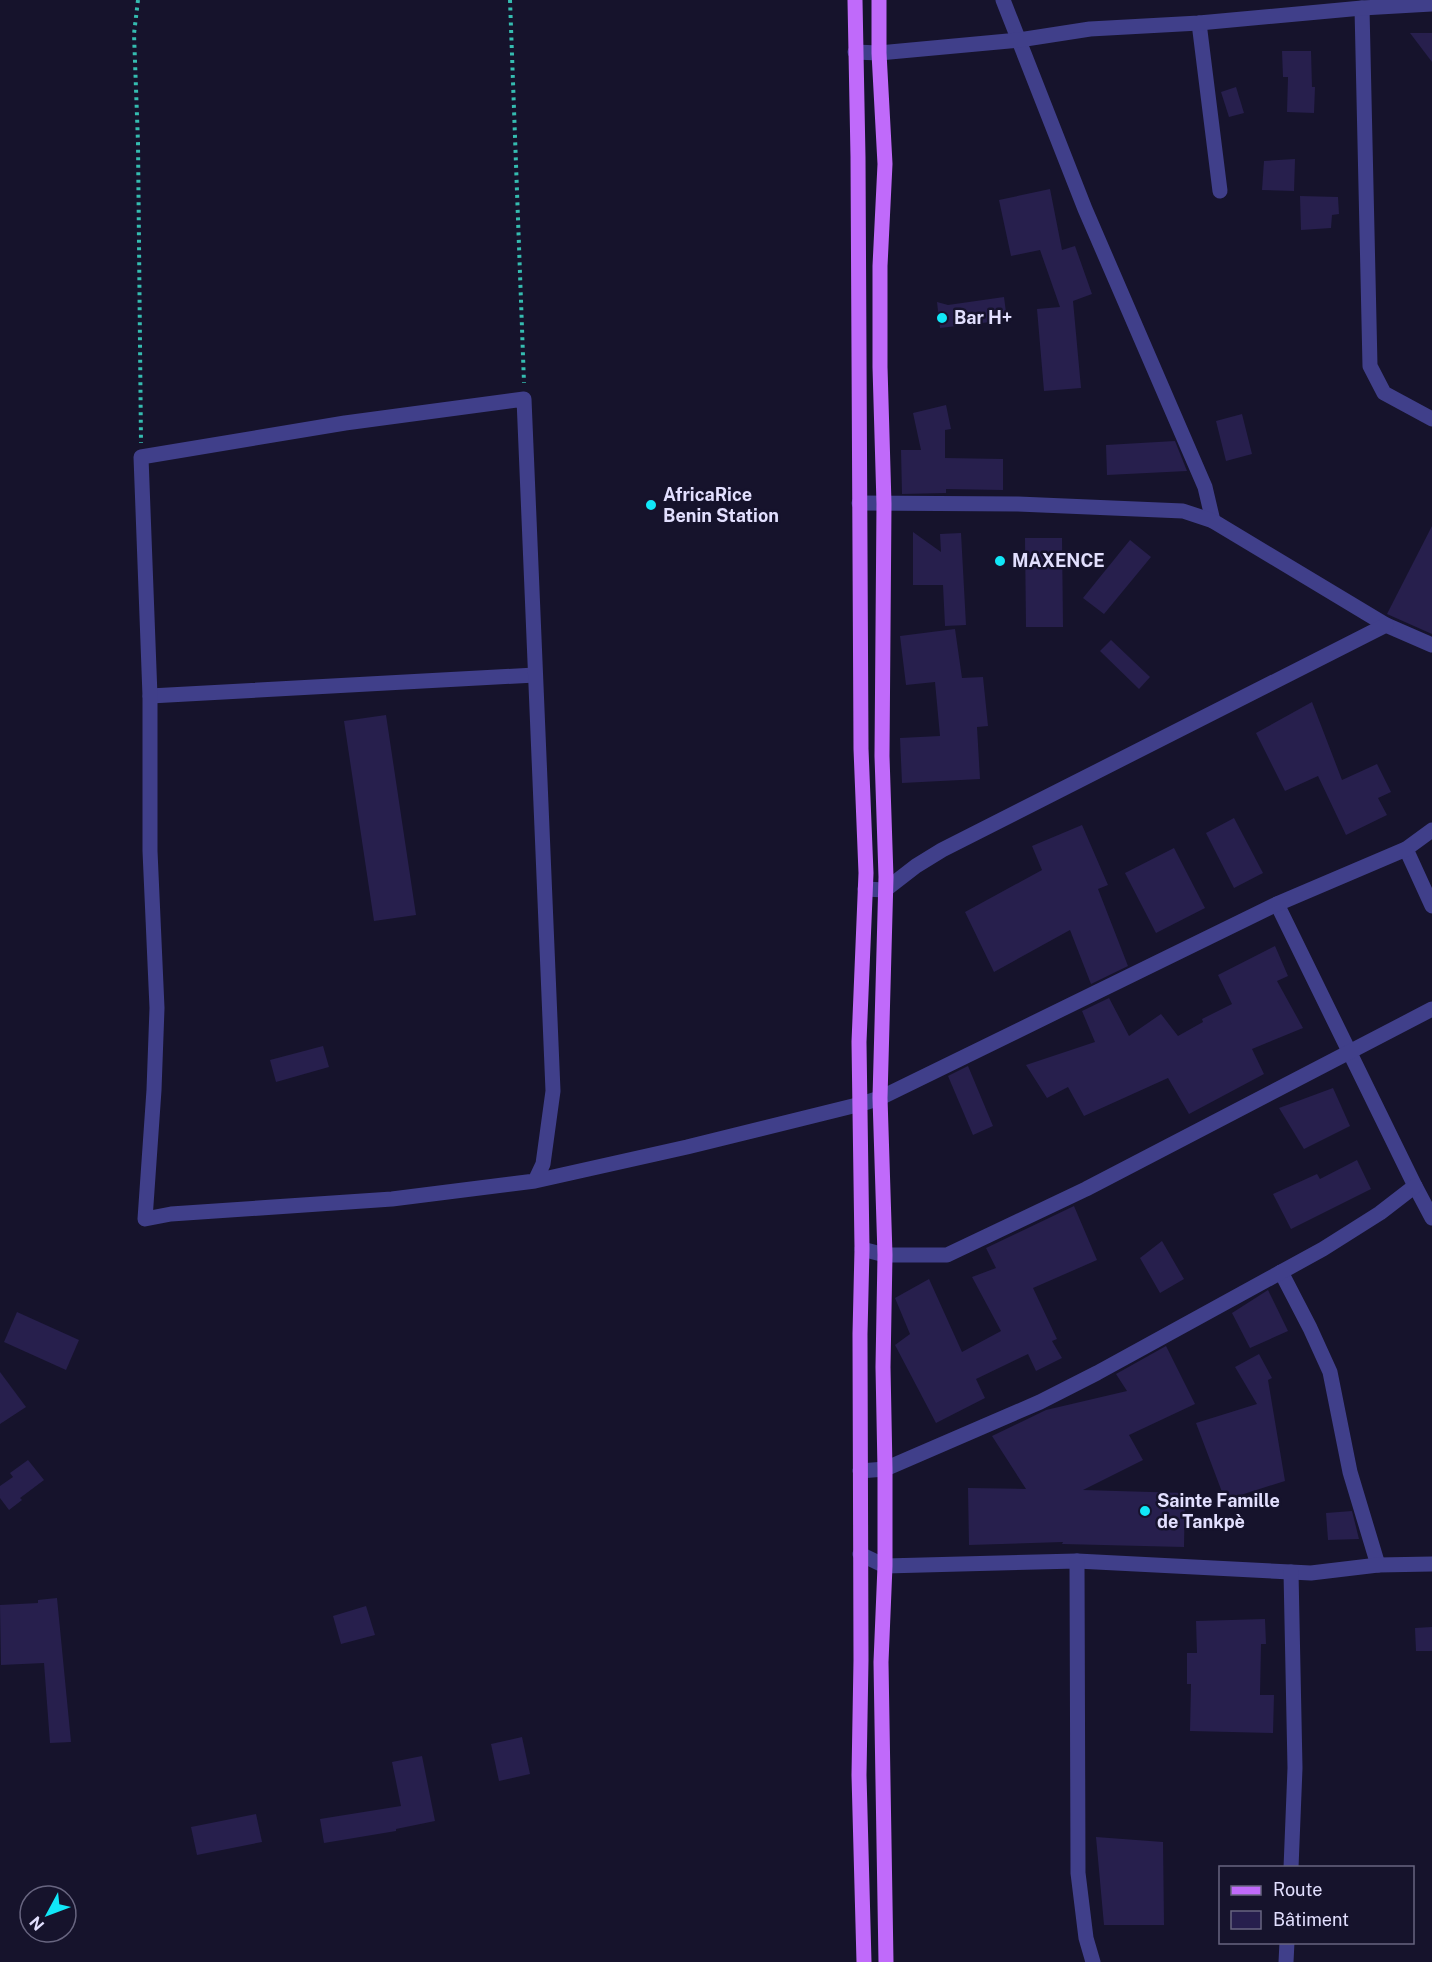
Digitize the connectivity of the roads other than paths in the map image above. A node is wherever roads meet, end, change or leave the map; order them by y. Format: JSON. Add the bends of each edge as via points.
{"nodes":[{"id":1,"x":855,"y":0,"type":"edge"},
{"id":2,"x":879,"y":0,"type":"edge"},
{"id":3,"x":1003,"y":0,"type":"edge"},
{"id":4,"x":1432,"y":4,"type":"edge"},
{"id":5,"x":1362,"y":8,"type":"junction"},
{"id":6,"x":1199,"y":23,"type":"junction"},
{"id":7,"x":1019,"y":40,"type":"junction"},
{"id":8,"x":855,"y":52,"type":"junction"},
{"id":9,"x":879,"y":53,"type":"junction"},
{"id":10,"x":1220,"y":191,"type":"dead end"},
{"id":11,"x":1432,"y":419,"type":"edge"},
{"id":12,"x":859,"y":503,"type":"junction"},
{"id":13,"x":884,"y":504,"type":"junction"},
{"id":14,"x":1213,"y":521,"type":"junction"},
{"id":15,"x":1386,"y":626,"type":"junction"},
{"id":16,"x":1432,"y":645,"type":"edge"},
{"id":17,"x":535,"y":675,"type":"junction"},
{"id":18,"x":150,"y":696,"type":"junction"},
{"id":19,"x":1432,"y":830,"type":"edge"},
{"id":20,"x":1406,"y":849,"type":"junction"},
{"id":21,"x":865,"y":889,"type":"junction"},
{"id":22,"x":885,"y":890,"type":"junction"},
{"id":23,"x":1277,"y":904,"type":"junction"},
{"id":24,"x":1432,"y":906,"type":"edge"},
{"id":25,"x":1432,"y":1009,"type":"edge"},
{"id":26,"x":1349,"y":1051,"type":"junction"},
{"id":27,"x":880,"y":1098,"type":"junction"},
{"id":28,"x":861,"y":1104,"type":"junction"},
{"id":29,"x":535,"y":1181,"type":"junction"},
{"id":30,"x":1415,"y":1186,"type":"junction"},
{"id":31,"x":1432,"y":1218,"type":"edge"},
{"id":32,"x":862,"y":1249,"type":"junction"},
{"id":33,"x":885,"y":1255,"type":"junction"},
{"id":34,"x":1281,"y":1272,"type":"junction"},
{"id":35,"x":885,"y":1469,"type":"junction"},
{"id":36,"x":860,"y":1471,"type":"junction"},
{"id":37,"x":860,"y":1554,"type":"junction"},
{"id":38,"x":1077,"y":1561,"type":"junction"},
{"id":39,"x":1432,"y":1564,"type":"edge"},
{"id":40,"x":1378,"y":1565,"type":"junction"},
{"id":41,"x":885,"y":1566,"type":"junction"},
{"id":42,"x":1291,"y":1572,"type":"junction"},
{"id":43,"x":1291,"y":1866,"type":"edge"},
{"id":44,"x":1287,"y":1944,"type":"edge"},
{"id":45,"x":864,"y":1962,"type":"edge"},
{"id":46,"x":886,"y":1962,"type":"edge"},
{"id":47,"x":1093,"y":1962,"type":"edge"},
{"id":48,"x":1286,"y":1962,"type":"edge"}],
"edges":[{"from":1,"to":8,"type":"main road"},
{"from":2,"to":9,"type":"main road"},
{"from":3,"to":7,"type":"street"},
{"from":4,"to":5,"type":"street"},
{"from":5,"to":6,"type":"street"},
{"from":5,"to":11,"type":"street","via":[[1370,366],[1384,393]]},
{"from":6,"to":7,"type":"street","via":[[1090,29]]},
{"from":6,"to":10,"type":"street"},
{"from":7,"to":9,"type":"street"},
{"from":7,"to":14,"type":"street","via":[[1084,209],[1205,487]]},
{"from":8,"to":9,"type":"street"},
{"from":8,"to":12,"type":"main road"},
{"from":9,"to":13,"type":"main road","via":[[885,164],[880,266]]},
{"from":12,"to":13,"type":"street"},
{"from":12,"to":21,"type":"main road"},
{"from":13,"to":14,"type":"street","via":[[1018,504],[1183,511]]},
{"from":13,"to":22,"type":"main road"},
{"from":14,"to":15,"type":"street"},
{"from":15,"to":16,"type":"street"},
{"from":15,"to":22,"type":"street","via":[[942,850]]},
{"from":17,"to":18,"type":"street"},
{"from":17,"to":18,"type":"street","via":[[524,399],[345,423],[141,457]]},
{"from":17,"to":29,"type":"street","via":[[553,1091],[543,1164]]},
{"from":18,"to":29,"type":"street","via":[[150,852],[157,1008],[145,1220],[171,1214],[392,1199]]},
{"from":19,"to":20,"type":"street"},
{"from":20,"to":23,"type":"street"},
{"from":20,"to":24,"type":"street"},
{"from":21,"to":22,"type":"street"},
{"from":21,"to":28,"type":"main road","via":[[859,1042]]},
{"from":22,"to":27,"type":"main road"},
{"from":23,"to":26,"type":"street"},
{"from":23,"to":27,"type":"street"},
{"from":25,"to":26,"type":"street"},
{"from":26,"to":30,"type":"street"},
{"from":26,"to":33,"type":"street","via":[[1086,1189],[947,1255]]},
{"from":27,"to":28,"type":"street"},
{"from":27,"to":33,"type":"main road"},
{"from":28,"to":29,"type":"street"},
{"from":28,"to":32,"type":"main road"},
{"from":30,"to":31,"type":"street"},
{"from":30,"to":34,"type":"street","via":[[1380,1213]]},
{"from":32,"to":33,"type":"street"},
{"from":32,"to":36,"type":"main road"},
{"from":33,"to":35,"type":"main road"},
{"from":34,"to":35,"type":"street","via":[[1040,1402]]},
{"from":34,"to":40,"type":"street","via":[[1330,1372],[1350,1472]]},
{"from":35,"to":36,"type":"street"},
{"from":35,"to":41,"type":"main road"},
{"from":36,"to":37,"type":"main road"},
{"from":37,"to":41,"type":"street"},
{"from":37,"to":45,"type":"main road","via":[[859,1775]]},
{"from":38,"to":41,"type":"street"},
{"from":38,"to":42,"type":"street"},
{"from":38,"to":47,"type":"street","via":[[1078,1873]]},
{"from":39,"to":40,"type":"street"},
{"from":40,"to":42,"type":"street"},
{"from":41,"to":46,"type":"main road","via":[[881,1662]]},
{"from":42,"to":43,"type":"street","via":[[1295,1768]]},
{"from":44,"to":48,"type":"street"}]}
